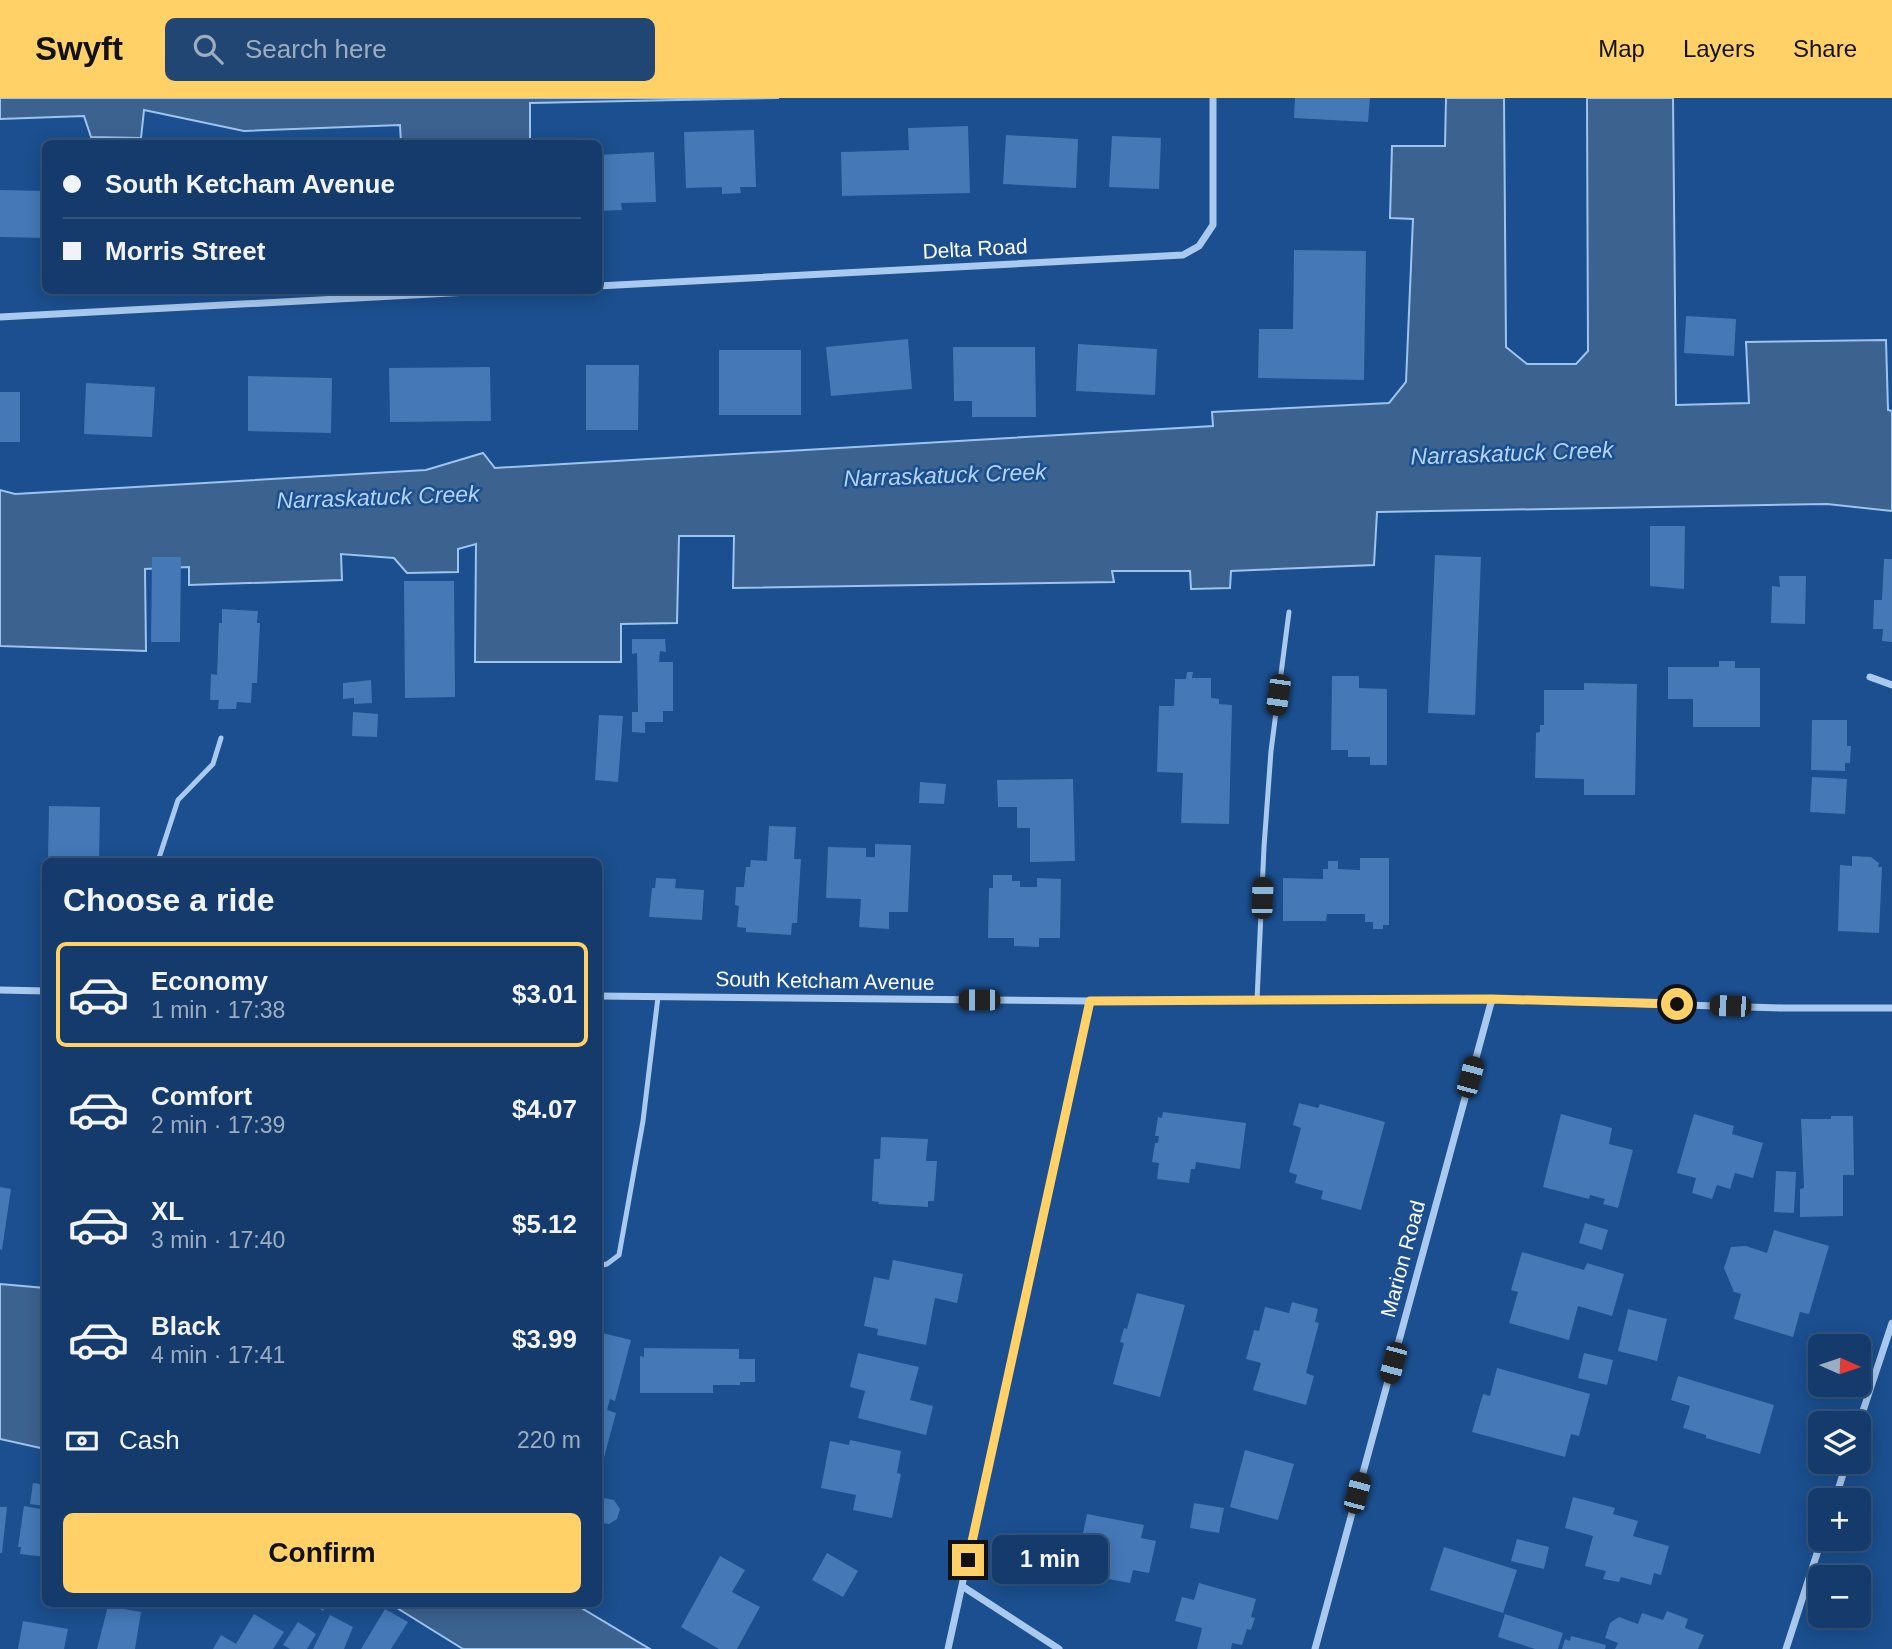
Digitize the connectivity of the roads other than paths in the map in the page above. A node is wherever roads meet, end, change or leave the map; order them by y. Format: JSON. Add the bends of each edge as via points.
{"nodes":[{"id":1,"x":1213,"y":98,"type":"edge"},
{"id":2,"x":602,"y":286,"type":"edge"},
{"id":3,"x":431,"y":294,"type":"edge"},
{"id":4,"x":0,"y":317,"type":"edge"},
{"id":5,"x":1289,"y":612,"type":"dead end"},
{"id":6,"x":1870,"y":677,"type":"dead end"},
{"id":7,"x":1892,"y":685,"type":"edge"},
{"id":8,"x":221,"y":738,"type":"dead end"},
{"id":9,"x":159,"y":858,"type":"edge"},
{"id":10,"x":0,"y":990,"type":"edge"},
{"id":11,"x":42,"y":991,"type":"edge"},
{"id":12,"x":602,"y":996,"type":"edge"},
{"id":13,"x":657,"y":997,"type":"junction"},
{"id":14,"x":1492,"y":999,"type":"junction"},
{"id":15,"x":1257,"y":1000,"type":"junction"},
{"id":16,"x":1090,"y":1001,"type":"junction"},
{"id":17,"x":1892,"y":1008,"type":"edge"},
{"id":18,"x":602,"y":1265,"type":"edge"},
{"id":19,"x":1892,"y":1324,"type":"edge"},
{"id":20,"x":1863,"y":1411,"type":"edge"},
{"id":21,"x":1818,"y":1551,"type":"edge"},
{"id":22,"x":962,"y":1586,"type":"junction"},
{"id":23,"x":948,"y":1649,"type":"edge"},
{"id":24,"x":1059,"y":1649,"type":"edge"},
{"id":25,"x":1315,"y":1649,"type":"edge"},
{"id":26,"x":1786,"y":1649,"type":"edge"}],
"edges":[{"from":1,"to":2,"type":"street","name":"Delta Road","via":[[1213,225],[1199,246],[1183,255]]},
{"from":3,"to":4,"type":"street"},
{"from":5,"to":15,"type":"lane","via":[[1271,751]]},
{"from":6,"to":7,"type":"street"},
{"from":8,"to":9,"type":"lane","via":[[213,764],[178,800]]},
{"from":10,"to":11,"type":"street"},
{"from":12,"to":13,"type":"street","name":"South Ketcham Avenue"},
{"from":13,"to":16,"type":"street","name":"South Ketcham Avenue"},
{"from":13,"to":18,"type":"lane","via":[[643,1121],[620,1255]]},
{"from":14,"to":15,"type":"street","name":"South Ketcham Avenue"},
{"from":14,"to":17,"type":"street","name":"South Ketcham Avenue"},
{"from":14,"to":25,"type":"street","name":"Marion Road"},
{"from":15,"to":16,"type":"street","name":"South Ketcham Avenue"},
{"from":16,"to":22,"type":"street"},
{"from":19,"to":20,"type":"street"},
{"from":21,"to":26,"type":"street"},
{"from":22,"to":23,"type":"street"},
{"from":22,"to":24,"type":"street"}]}
